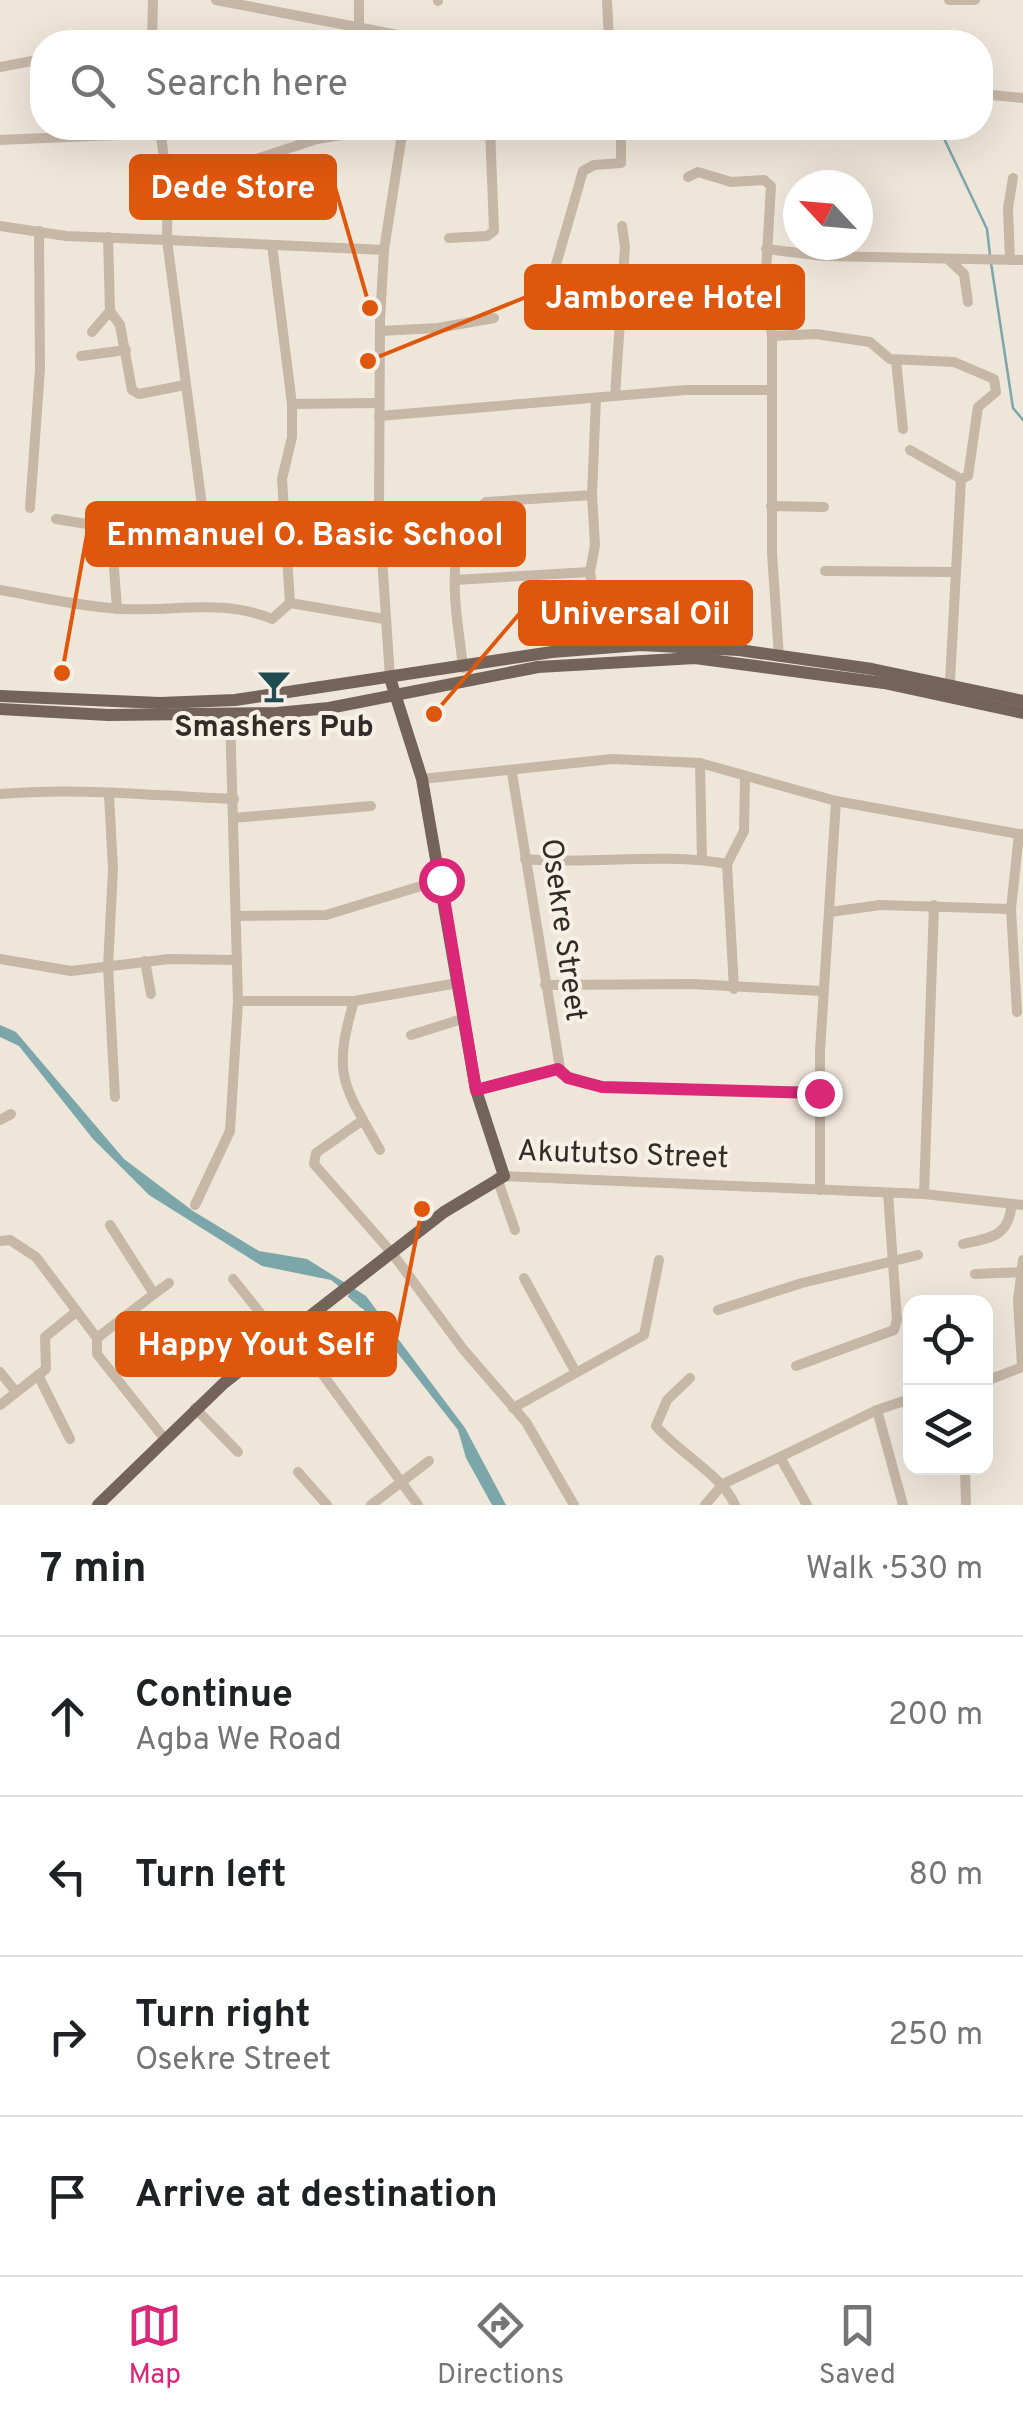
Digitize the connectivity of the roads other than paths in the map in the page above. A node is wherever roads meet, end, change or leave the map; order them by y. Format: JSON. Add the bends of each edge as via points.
{"nodes":[{"id":1,"x":152,"y":0,"type":"edge"},
{"id":2,"x":216,"y":0,"type":"edge"},
{"id":3,"x":358,"y":0,"type":"edge"},
{"id":4,"x":606,"y":0,"type":"edge"},
{"id":5,"x":949,"y":0,"type":"edge"},
{"id":6,"x":975,"y":0,"type":"edge"},
{"id":7,"x":358,"y":28,"type":"junction"},
{"id":8,"x":152,"y":30,"type":"edge"},
{"id":9,"x":367,"y":30,"type":"edge"},
{"id":10,"x":608,"y":30,"type":"edge"},
{"id":11,"x":30,"y":61,"type":"edge"},
{"id":12,"x":0,"y":67,"type":"edge"},
{"id":13,"x":993,"y":95,"type":"edge"},
{"id":14,"x":1023,"y":98,"type":"edge"},
{"id":15,"x":30,"y":138,"type":"edge"},
{"id":16,"x":0,"y":140,"type":"edge"},
{"id":17,"x":162,"y":140,"type":"edge"},
{"id":18,"x":314,"y":140,"type":"edge"},
{"id":19,"x":401,"y":140,"type":"edge"},
{"id":20,"x":490,"y":140,"type":"edge"},
{"id":21,"x":622,"y":140,"type":"edge"},
{"id":22,"x":688,"y":177,"type":"dead end"},
{"id":23,"x":1013,"y":178,"type":"dead end"},
{"id":24,"x":168,"y":188,"type":"junction"},
{"id":25,"x":0,"y":226,"type":"edge"},
{"id":26,"x":622,"y":226,"type":"dead end"},
{"id":27,"x":39,"y":231,"type":"junction"},
{"id":28,"x":108,"y":237,"type":"junction"},
{"id":29,"x":450,"y":238,"type":"dead end"},
{"id":30,"x":168,"y":240,"type":"junction"},
{"id":31,"x":272,"y":245,"type":"junction"},
{"id":32,"x":766,"y":248,"type":"junction"},
{"id":33,"x":384,"y":250,"type":"junction"},
{"id":34,"x":1006,"y":260,"type":"junction"},
{"id":35,"x":1023,"y":260,"type":"edge"},
{"id":36,"x":949,"y":261,"type":"junction"},
{"id":37,"x":968,"y":302,"type":"dead end"},
{"id":38,"x":544,"y":306,"type":"dead end"},
{"id":39,"x":110,"y":311,"type":"junction"},
{"id":40,"x":494,"y":318,"type":"dead end"},
{"id":41,"x":380,"y":331,"type":"junction"},
{"id":42,"x":92,"y":332,"type":"dead end"},
{"id":43,"x":772,"y":336,"type":"junction"},
{"id":44,"x":126,"y":350,"type":"junction"},
{"id":45,"x":80,"y":356,"type":"dead end"},
{"id":46,"x":896,"y":360,"type":"junction"},
{"id":47,"x":185,"y":384,"type":"junction"},
{"id":48,"x":770,"y":390,"type":"junction"},
{"id":49,"x":615,"y":396,"type":"junction"},
{"id":50,"x":596,"y":398,"type":"junction"},
{"id":51,"x":378,"y":403,"type":"junction"},
{"id":52,"x":292,"y":404,"type":"junction"},
{"id":53,"x":379,"y":416,"type":"junction"},
{"id":54,"x":903,"y":430,"type":"dead end"},
{"id":55,"x":910,"y":450,"type":"dead end"},
{"id":56,"x":961,"y":479,"type":"junction"},
{"id":57,"x":592,"y":495,"type":"junction"},
{"id":58,"x":771,"y":506,"type":"junction"},
{"id":59,"x":824,"y":507,"type":"dead end"},
{"id":60,"x":30,"y":508,"type":"dead end"},
{"id":61,"x":412,"y":510,"type":"dead end"},
{"id":62,"x":379,"y":512,"type":"junction"},
{"id":63,"x":56,"y":519,"type":"dead end"},
{"id":64,"x":111,"y":527,"type":"junction"},
{"id":65,"x":824,"y":571,"type":"dead end"},
{"id":66,"x":590,"y":572,"type":"junction"},
{"id":67,"x":955,"y":572,"type":"junction"},
{"id":68,"x":455,"y":580,"type":"junction"},
{"id":69,"x":0,"y":590,"type":"edge"},
{"id":70,"x":290,"y":603,"type":"junction"},
{"id":71,"x":117,"y":609,"type":"junction"},
{"id":72,"x":384,"y":620,"type":"junction"},
{"id":73,"x":600,"y":646,"type":"junction"},
{"id":74,"x":779,"y":656,"type":"junction"},
{"id":75,"x":463,"y":668,"type":"junction"},
{"id":76,"x":390,"y":678,"type":"junction"},
{"id":77,"x":950,"y":682,"type":"junction"},
{"id":78,"x":397,"y":694,"type":"junction"},
{"id":79,"x":0,"y":696,"type":"edge"},
{"id":80,"x":1023,"y":701,"type":"edge"},
{"id":81,"x":0,"y":708,"type":"edge"},
{"id":82,"x":1023,"y":713,"type":"edge"},
{"id":83,"x":230,"y":715,"type":"junction"},
{"id":84,"x":700,"y":763,"type":"junction"},
{"id":85,"x":512,"y":773,"type":"junction"},
{"id":86,"x":745,"y":776,"type":"junction"},
{"id":87,"x":422,"y":779,"type":"junction"},
{"id":88,"x":0,"y":794,"type":"edge"},
{"id":89,"x":109,"y":794,"type":"junction"},
{"id":90,"x":234,"y":799,"type":"junction"},
{"id":91,"x":836,"y":802,"type":"junction"},
{"id":92,"x":371,"y":806,"type":"dead end"},
{"id":93,"x":234,"y":818,"type":"junction"},
{"id":94,"x":1021,"y":834,"type":"edge"},
{"id":95,"x":526,"y":859,"type":"junction"},
{"id":96,"x":702,"y":860,"type":"junction"},
{"id":97,"x":726,"y":864,"type":"junction"},
{"id":98,"x":441,"y":880,"type":"junction"},
{"id":99,"x":934,"y":904,"type":"junction"},
{"id":100,"x":1011,"y":909,"type":"junction"},
{"id":101,"x":830,"y":912,"type":"junction"},
{"id":102,"x":236,"y":916,"type":"junction"},
{"id":103,"x":0,"y":959,"type":"edge"},
{"id":104,"x":238,"y":960,"type":"junction"},
{"id":105,"x":145,"y":961,"type":"junction"},
{"id":106,"x":108,"y":966,"type":"junction"},
{"id":107,"x":458,"y":983,"type":"junction"},
{"id":108,"x":545,"y":985,"type":"junction"},
{"id":109,"x":734,"y":989,"type":"junction"},
{"id":110,"x":822,"y":991,"type":"junction"},
{"id":111,"x":151,"y":994,"type":"dead end"},
{"id":112,"x":238,"y":1001,"type":"junction"},
{"id":113,"x":354,"y":1001,"type":"junction"},
{"id":114,"x":1017,"y":1012,"type":"dead end"},
{"id":115,"x":462,"y":1020,"type":"junction"},
{"id":116,"x":411,"y":1034,"type":"dead end"},
{"id":117,"x":558,"y":1069,"type":"junction"},
{"id":118,"x":476,"y":1090,"type":"junction"},
{"id":119,"x":819,"y":1093,"type":"junction"},
{"id":120,"x":115,"y":1097,"type":"dead end"},
{"id":121,"x":11,"y":1114,"type":"dead end"},
{"id":122,"x":0,"y":1120,"type":"edge"},
{"id":123,"x":363,"y":1120,"type":"junction"},
{"id":124,"x":380,"y":1150,"type":"dead end"},
{"id":125,"x":500,"y":1177,"type":"junction"},
{"id":126,"x":820,"y":1190,"type":"junction"},
{"id":127,"x":888,"y":1192,"type":"junction"},
{"id":128,"x":924,"y":1194,"type":"junction"},
{"id":129,"x":1017,"y":1204,"type":"edge"},
{"id":130,"x":195,"y":1205,"type":"dead end"},
{"id":131,"x":110,"y":1225,"type":"dead end"},
{"id":132,"x":515,"y":1230,"type":"dead end"},
{"id":133,"x":0,"y":1241,"type":"edge"},
{"id":134,"x":963,"y":1244,"type":"dead end"},
{"id":135,"x":392,"y":1254,"type":"junction"},
{"id":136,"x":918,"y":1255,"type":"dead end"},
{"id":137,"x":659,"y":1260,"type":"dead end"},
{"id":138,"x":890,"y":1261,"type":"junction"},
{"id":139,"x":1022,"y":1266,"type":"edge"},
{"id":140,"x":975,"y":1274,"type":"dead end"},
{"id":141,"x":524,"y":1278,"type":"dead end"},
{"id":142,"x":233,"y":1279,"type":"dead end"},
{"id":143,"x":169,"y":1282,"type":"dead end"},
{"id":144,"x":154,"y":1294,"type":"junction"},
{"id":145,"x":718,"y":1310,"type":"dead end"},
{"id":146,"x":76,"y":1312,"type":"junction"},
{"id":147,"x":286,"y":1335,"type":"junction"},
{"id":148,"x":97,"y":1338,"type":"junction"},
{"id":149,"x":796,"y":1366,"type":"dead end"},
{"id":150,"x":1022,"y":1369,"type":"edge"},
{"id":151,"x":0,"y":1372,"type":"edge"},
{"id":152,"x":574,"y":1372,"type":"junction"},
{"id":153,"x":38,"y":1375,"type":"junction"},
{"id":154,"x":690,"y":1378,"type":"dead end"},
{"id":155,"x":993,"y":1379,"type":"edge"},
{"id":156,"x":16,"y":1392,"type":"junction"},
{"id":157,"x":903,"y":1401,"type":"edge"},
{"id":158,"x":0,"y":1404,"type":"edge"},
{"id":159,"x":195,"y":1408,"type":"junction"},
{"id":160,"x":513,"y":1408,"type":"junction"},
{"id":161,"x":876,"y":1410,"type":"junction"},
{"id":162,"x":164,"y":1438,"type":"junction"},
{"id":163,"x":70,"y":1439,"type":"dead end"},
{"id":164,"x":238,"y":1452,"type":"dead end"},
{"id":165,"x":780,"y":1458,"type":"junction"},
{"id":166,"x":429,"y":1461,"type":"dead end"},
{"id":167,"x":298,"y":1472,"type":"dead end"},
{"id":168,"x":965,"y":1475,"type":"edge"},
{"id":169,"x":399,"y":1482,"type":"junction"},
{"id":170,"x":723,"y":1484,"type":"junction"},
{"id":171,"x":98,"y":1505,"type":"edge"},
{"id":172,"x":327,"y":1505,"type":"edge"},
{"id":173,"x":371,"y":1505,"type":"edge"},
{"id":174,"x":418,"y":1505,"type":"edge"},
{"id":175,"x":574,"y":1505,"type":"edge"},
{"id":176,"x":705,"y":1505,"type":"edge"},
{"id":177,"x":734,"y":1505,"type":"edge"},
{"id":178,"x":808,"y":1505,"type":"edge"},
{"id":179,"x":903,"y":1505,"type":"edge"},
{"id":180,"x":966,"y":1505,"type":"edge"}],
"edges":[{"from":1,"to":8,"type":"street"},
{"from":2,"to":7,"type":"street"},
{"from":3,"to":7,"type":"street"},
{"from":4,"to":10,"type":"street"},
{"from":5,"to":6,"type":"street"},
{"from":7,"to":9,"type":"street"},
{"from":11,"to":12,"type":"street"},
{"from":13,"to":14,"type":"street"},
{"from":15,"to":16,"type":"street"},
{"from":17,"to":24,"type":"street"},
{"from":18,"to":24,"type":"street"},
{"from":19,"to":33,"type":"street"},
{"from":20,"to":29,"type":"street","via":[[494,232]]},
{"from":21,"to":38,"type":"street","via":[[621,163],[583,171]]},
{"from":22,"to":32,"type":"street","via":[[698,172],[731,182],[768,182]]},
{"from":23,"to":34,"type":"street"},
{"from":24,"to":30,"type":"street"},
{"from":25,"to":27,"type":"street"},
{"from":26,"to":49,"type":"street"},
{"from":27,"to":28,"type":"street"},
{"from":27,"to":60,"type":"street","via":[[40,369]]},
{"from":28,"to":30,"type":"street"},
{"from":28,"to":39,"type":"street"},
{"from":30,"to":31,"type":"street"},
{"from":30,"to":47,"type":"street"},
{"from":31,"to":33,"type":"street"},
{"from":31,"to":52,"type":"street"},
{"from":32,"to":36,"type":"street"},
{"from":32,"to":43,"type":"street"},
{"from":33,"to":41,"type":"street"},
{"from":34,"to":35,"type":"street"},
{"from":34,"to":36,"type":"street"},
{"from":36,"to":37,"type":"street","via":[[964,274]]},
{"from":39,"to":42,"type":"street"},
{"from":39,"to":44,"type":"street"},
{"from":40,"to":41,"type":"street"},
{"from":41,"to":51,"type":"street"},
{"from":43,"to":46,"type":"street","via":[[870,342]]},
{"from":43,"to":48,"type":"street"},
{"from":44,"to":45,"type":"street"},
{"from":44,"to":47,"type":"street","via":[[135,392]]},
{"from":46,"to":54,"type":"street"},
{"from":46,"to":56,"type":"street","via":[[954,362],[994,378],[996,392],[978,408],[971,465]]},
{"from":47,"to":64,"type":"street","via":[[200,522]]},
{"from":48,"to":49,"type":"street"},
{"from":48,"to":58,"type":"street"},
{"from":49,"to":50,"type":"street"},
{"from":50,"to":53,"type":"street"},
{"from":50,"to":57,"type":"street"},
{"from":51,"to":52,"type":"street"},
{"from":51,"to":53,"type":"street"},
{"from":52,"to":70,"type":"street","via":[[282,479]]},
{"from":53,"to":62,"type":"street"},
{"from":55,"to":56,"type":"street"},
{"from":56,"to":67,"type":"street"},
{"from":57,"to":66,"type":"street"},
{"from":57,"to":68,"type":"street","via":[[486,502],[459,538]]},
{"from":58,"to":59,"type":"street"},
{"from":58,"to":74,"type":"street"},
{"from":61,"to":62,"type":"street"},
{"from":62,"to":72,"type":"street"},
{"from":63,"to":64,"type":"street"},
{"from":64,"to":71,"type":"street"},
{"from":65,"to":67,"type":"street"},
{"from":66,"to":68,"type":"street"},
{"from":66,"to":73,"type":"street"},
{"from":67,"to":77,"type":"street"},
{"from":68,"to":75,"type":"street"},
{"from":69,"to":71,"type":"street"},
{"from":70,"to":71,"type":"street","via":[[272,619],[224,605]]},
{"from":70,"to":72,"type":"street"},
{"from":72,"to":76,"type":"street"},
{"from":73,"to":74,"type":"main road"},
{"from":73,"to":75,"type":"main road"},
{"from":74,"to":77,"type":"main road"},
{"from":75,"to":76,"type":"main road"},
{"from":76,"to":78,"type":"main road"},
{"from":76,"to":79,"type":"main road","via":[[212,702]]},
{"from":77,"to":80,"type":"main road"},
{"from":78,"to":82,"type":"main road","via":[[538,667],[694,658],[900,686]]},
{"from":78,"to":83,"type":"main road","via":[[329,708]]},
{"from":78,"to":87,"type":"main road"},
{"from":81,"to":83,"type":"main road"},
{"from":83,"to":90,"type":"street"},
{"from":84,"to":85,"type":"street","via":[[612,760]]},
{"from":84,"to":86,"type":"street"},
{"from":84,"to":96,"type":"street"},
{"from":85,"to":87,"type":"street"},
{"from":85,"to":95,"type":"street","name":"Osekre Street"},
{"from":86,"to":91,"type":"street"},
{"from":86,"to":97,"type":"street","via":[[744,830]]},
{"from":87,"to":98,"type":"main road"},
{"from":88,"to":89,"type":"street","via":[[84,788]]},
{"from":89,"to":90,"type":"street"},
{"from":89,"to":106,"type":"street"},
{"from":90,"to":93,"type":"street"},
{"from":91,"to":94,"type":"street"},
{"from":91,"to":101,"type":"street"},
{"from":92,"to":93,"type":"street"},
{"from":93,"to":102,"type":"street"},
{"from":94,"to":100,"type":"street"},
{"from":95,"to":96,"type":"street"},
{"from":95,"to":108,"type":"street","name":"Osekre Street"},
{"from":96,"to":97,"type":"street"},
{"from":97,"to":109,"type":"street"},
{"from":98,"to":102,"type":"street","via":[[326,915]]},
{"from":98,"to":107,"type":"main road"},
{"from":99,"to":100,"type":"street"},
{"from":99,"to":101,"type":"street"},
{"from":99,"to":128,"type":"street"},
{"from":100,"to":114,"type":"street"},
{"from":101,"to":110,"type":"street"},
{"from":102,"to":104,"type":"street"},
{"from":103,"to":106,"type":"street","via":[[71,972]]},
{"from":104,"to":105,"type":"street"},
{"from":104,"to":112,"type":"street"},
{"from":105,"to":106,"type":"street"},
{"from":105,"to":111,"type":"street"},
{"from":106,"to":120,"type":"street"},
{"from":107,"to":113,"type":"street"},
{"from":107,"to":115,"type":"main road"},
{"from":108,"to":109,"type":"street"},
{"from":108,"to":117,"type":"street","name":"Osekre Street"},
{"from":109,"to":110,"type":"street"},
{"from":110,"to":119,"type":"street"},
{"from":112,"to":113,"type":"street"},
{"from":112,"to":130,"type":"street","via":[[230,1131]]},
{"from":113,"to":123,"type":"street","via":[[339,1059]]},
{"from":115,"to":116,"type":"street"},
{"from":115,"to":118,"type":"main road"},
{"from":117,"to":118,"type":"street"},
{"from":117,"to":119,"type":"street","via":[[602,1087]]},
{"from":118,"to":125,"type":"main road"},
{"from":119,"to":126,"type":"street"},
{"from":121,"to":122,"type":"street"},
{"from":123,"to":124,"type":"street"},
{"from":123,"to":135,"type":"street","via":[[316,1154],[314,1164]]},
{"from":125,"to":126,"type":"street","name":"Akututso Street"},
{"from":125,"to":132,"type":"street"},
{"from":125,"to":135,"type":"main road","name":"Akututso Street"},
{"from":126,"to":127,"type":"street","name":"Akututso Street"},
{"from":127,"to":128,"type":"street","name":"Akututso Street"},
{"from":127,"to":138,"type":"street"},
{"from":128,"to":129,"type":"street","name":"Akututso Street"},
{"from":129,"to":134,"type":"street","via":[[1000,1236]]},
{"from":131,"to":144,"type":"street"},
{"from":133,"to":146,"type":"street","via":[[36,1256]]},
{"from":135,"to":147,"type":"main road","name":"Akututso Street"},
{"from":135,"to":160,"type":"street"},
{"from":136,"to":138,"type":"street"},
{"from":137,"to":152,"type":"street","via":[[644,1335]]},
{"from":138,"to":145,"type":"street"},
{"from":138,"to":149,"type":"street","via":[[894,1330]]},
{"from":139,"to":140,"type":"street"},
{"from":139,"to":150,"type":"street"},
{"from":141,"to":152,"type":"street"},
{"from":142,"to":147,"type":"street"},
{"from":143,"to":144,"type":"street"},
{"from":144,"to":148,"type":"street"},
{"from":146,"to":148,"type":"street"},
{"from":146,"to":153,"type":"street","via":[[44,1337],[46,1369]]},
{"from":147,"to":159,"type":"main road","name":"Akututso Street"},
{"from":147,"to":169,"type":"street"},
{"from":148,"to":162,"type":"street","via":[[97,1354]]},
{"from":150,"to":155,"type":"street"},
{"from":151,"to":156,"type":"street"},
{"from":152,"to":160,"type":"street"},
{"from":153,"to":156,"type":"street"},
{"from":153,"to":163,"type":"street"},
{"from":154,"to":170,"type":"street","via":[[667,1400],[656,1426]]},
{"from":156,"to":158,"type":"street"},
{"from":157,"to":161,"type":"street"},
{"from":159,"to":162,"type":"main road","name":"Akututso Street"},
{"from":159,"to":164,"type":"street"},
{"from":160,"to":175,"type":"street"},
{"from":161,"to":165,"type":"street"},
{"from":161,"to":179,"type":"street"},
{"from":162,"to":171,"type":"main road","name":"Akututso Street"},
{"from":165,"to":170,"type":"street"},
{"from":165,"to":178,"type":"street"},
{"from":166,"to":169,"type":"street"},
{"from":167,"to":172,"type":"street"},
{"from":168,"to":180,"type":"street"},
{"from":169,"to":173,"type":"street"},
{"from":169,"to":174,"type":"street"},
{"from":170,"to":176,"type":"street"},
{"from":170,"to":177,"type":"street"}]}
